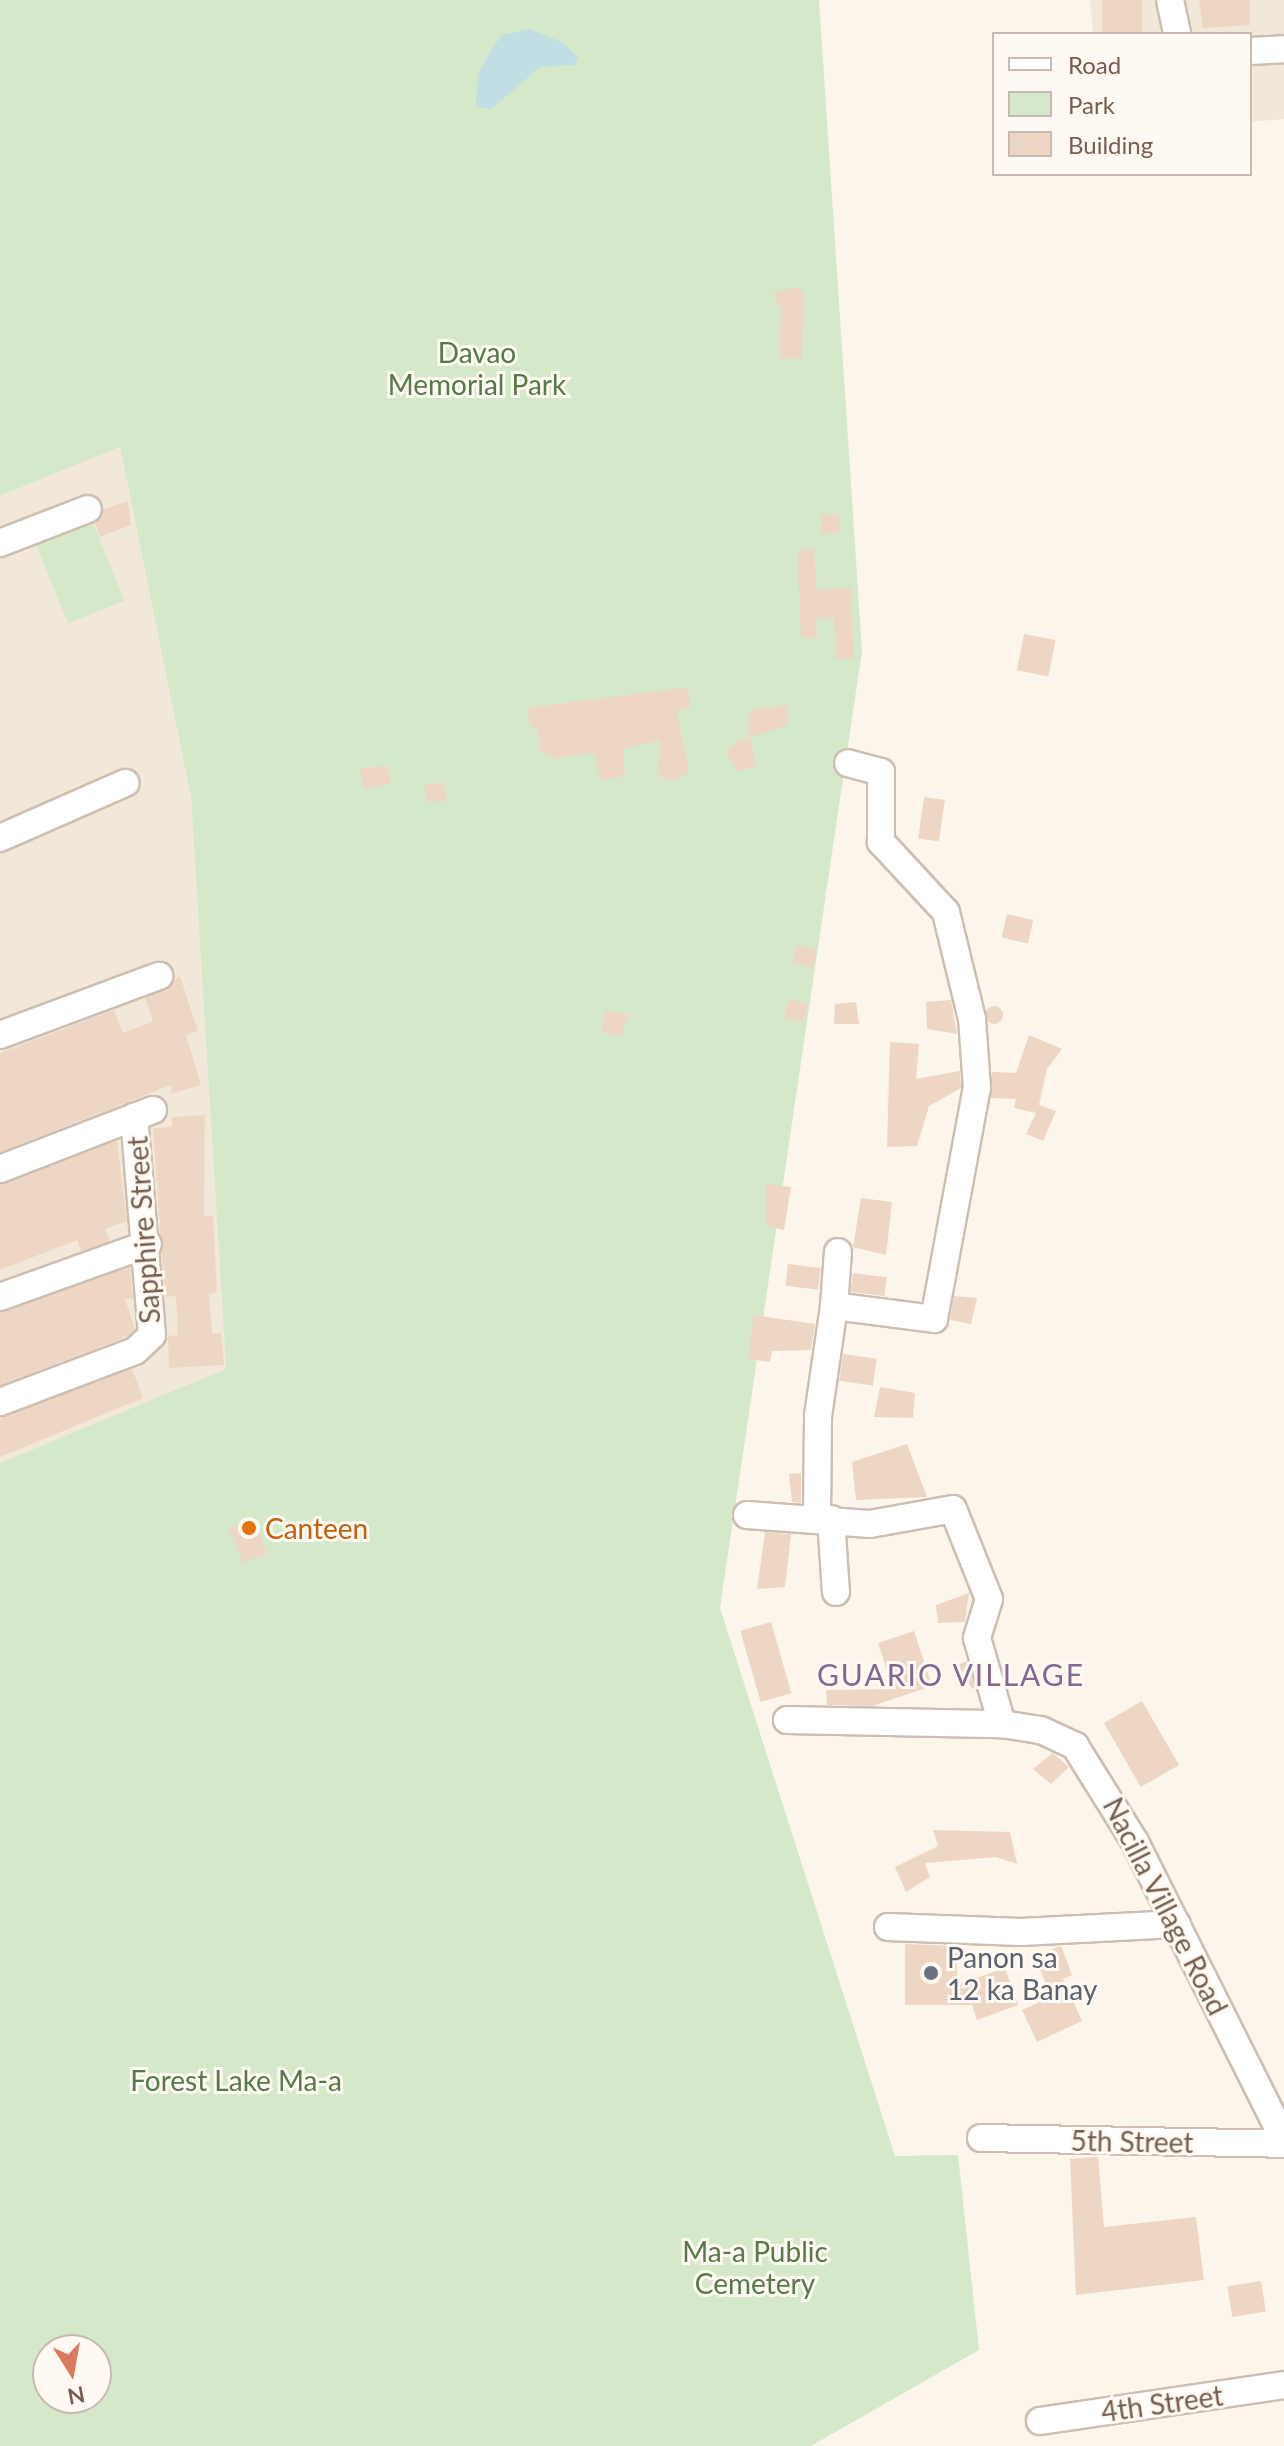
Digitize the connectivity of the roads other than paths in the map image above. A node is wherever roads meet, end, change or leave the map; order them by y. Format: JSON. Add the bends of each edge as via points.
{"nodes":[{"id":1,"x":1170,"y":0,"type":"edge"},
{"id":2,"x":1177,"y":32,"type":"edge"},
{"id":3,"x":1284,"y":49,"type":"edge"},
{"id":4,"x":1252,"y":51,"type":"edge"},
{"id":5,"x":88,"y":509,"type":"dead end"},
{"id":6,"x":0,"y":543,"type":"edge"},
{"id":7,"x":848,"y":763,"type":"dead end"},
{"id":8,"x":125,"y":783,"type":"dead end"},
{"id":9,"x":0,"y":838,"type":"edge"},
{"id":10,"x":159,"y":976,"type":"dead end"},
{"id":11,"x":0,"y":1035,"type":"edge"},
{"id":12,"x":0,"y":1169,"type":"edge"},
{"id":13,"x":148,"y":1244,"type":"junction"},
{"id":14,"x":838,"y":1252,"type":"dead end"},
{"id":15,"x":0,"y":1297,"type":"edge"},
{"id":16,"x":834,"y":1306,"type":"junction"},
{"id":17,"x":0,"y":1402,"type":"edge"},
{"id":18,"x":747,"y":1515,"type":"dead end"},
{"id":19,"x":824,"y":1517,"type":"junction"},
{"id":20,"x":836,"y":1592,"type":"dead end"},
{"id":21,"x":787,"y":1720,"type":"dead end"},
{"id":22,"x":1002,"y":1724,"type":"junction"},
{"id":23,"x":1177,"y":1924,"type":"junction"},
{"id":24,"x":888,"y":1927,"type":"dead end"},
{"id":25,"x":1282,"y":2133,"type":"edge"},
{"id":26,"x":981,"y":2138,"type":"dead end"},
{"id":27,"x":1284,"y":2385,"type":"edge"},
{"id":28,"x":1040,"y":2421,"type":"dead end"}],
"edges":[{"from":1,"to":2,"type":"street"},
{"from":3,"to":4,"type":"street"},
{"from":5,"to":6,"type":"street"},
{"from":7,"to":16,"type":"street","via":[[881,772],[881,842],[946,912],[972,1019],[977,1088],[934,1319]]},
{"from":8,"to":9,"type":"street"},
{"from":10,"to":11,"type":"street"},
{"from":12,"to":13,"type":"street","name":"Sapphire Street","via":[[144,1113]]},
{"from":13,"to":15,"type":"street"},
{"from":13,"to":17,"type":"street","name":"Sapphire Street","via":[[148,1342]]},
{"from":14,"to":16,"type":"street"},
{"from":16,"to":19,"type":"street","via":[[818,1416]]},
{"from":18,"to":19,"type":"street"},
{"from":19,"to":20,"type":"street"},
{"from":19,"to":22,"type":"street","via":[[893,1523],[953,1509],[989,1599],[977,1638]]},
{"from":21,"to":22,"type":"street","name":"Nacilla Village Road"},
{"from":22,"to":23,"type":"street","name":"Nacilla Village Road","via":[[1059,1737],[1086,1757]]},
{"from":23,"to":24,"type":"street","via":[[1079,1932]]},
{"from":23,"to":25,"type":"street","name":"Nacilla Village Road"},
{"from":25,"to":26,"type":"street","name":"5th Street"},
{"from":27,"to":28,"type":"street","name":"4th Street"}]}
